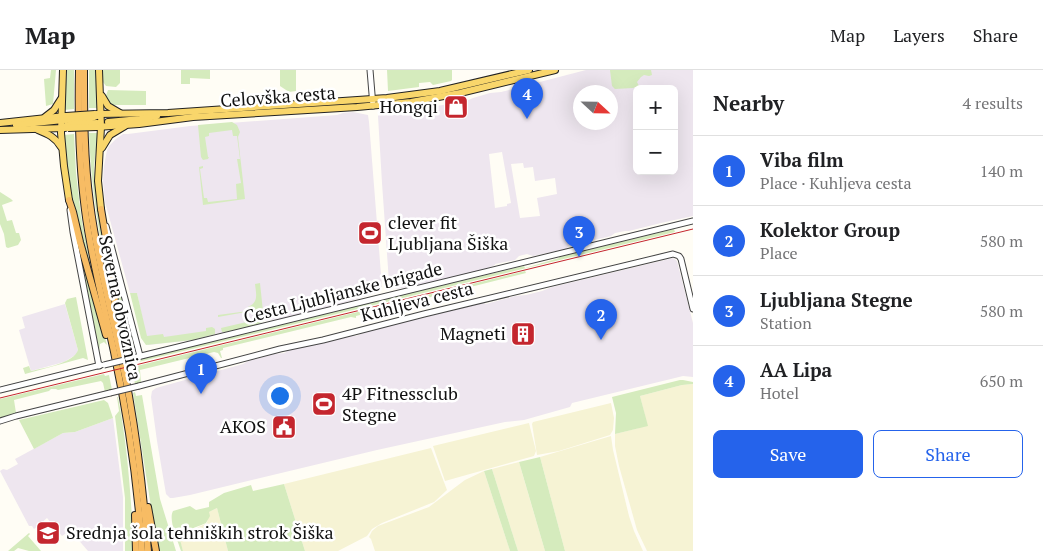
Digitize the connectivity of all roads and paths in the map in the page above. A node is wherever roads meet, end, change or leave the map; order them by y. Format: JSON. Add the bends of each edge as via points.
{"nodes":[{"id":1,"x":63,"y":70,"type":"edge"},
{"id":2,"x":79,"y":70,"type":"edge"},
{"id":3,"x":84,"y":70,"type":"edge"},
{"id":4,"x":99,"y":70,"type":"edge"},
{"id":5,"x":370,"y":70,"type":"edge"},
{"id":6,"x":529,"y":70,"type":"edge"},
{"id":7,"x":555,"y":70,"type":"edge"},
{"id":8,"x":100,"y":92,"type":"junction"},
{"id":9,"x":62,"y":98,"type":"junction"},
{"id":10,"x":373,"y":103,"type":"junction"},
{"id":11,"x":121,"y":113,"type":"junction"},
{"id":12,"x":168,"y":113,"type":"junction"},
{"id":13,"x":43,"y":117,"type":"junction"},
{"id":14,"x":99,"y":118,"type":"junction"},
{"id":15,"x":0,"y":123,"type":"edge"},
{"id":16,"x":64,"y":124,"type":"junction"},
{"id":17,"x":128,"y":125,"type":"junction"},
{"id":18,"x":34,"y":129,"type":"junction"},
{"id":19,"x":3,"y":130,"type":"edge"},
{"id":20,"x":62,"y":149,"type":"junction"},
{"id":21,"x":99,"y":156,"type":"junction"},
{"id":22,"x":69,"y":200,"type":"junction"},
{"id":23,"x":101,"y":209,"type":"junction"},
{"id":24,"x":693,"y":221,"type":"edge"},
{"id":25,"x":693,"y":309,"type":"edge"},
{"id":26,"x":117,"y":352,"type":"junction"},
{"id":27,"x":140,"y":356,"type":"junction"},
{"id":28,"x":101,"y":365,"type":"junction"},
{"id":29,"x":0,"y":390,"type":"edge"},
{"id":30,"x":0,"y":421,"type":"edge"},
{"id":31,"x":138,"y":474,"type":"junction"},
{"id":32,"x":136,"y":551,"type":"edge"},
{"id":33,"x":142,"y":551,"type":"edge"},
{"id":34,"x":148,"y":551,"type":"edge"},
{"id":35,"x":156,"y":551,"type":"edge"}],
"edges":[{"from":1,"to":9,"type":"main road"},
{"from":2,"to":26,"type":"highway","name":"Severna obvoznica","via":[[79,141],[85,212],[96,272]]},
{"from":3,"to":26,"type":"highway","name":"Severna obvoznica","via":[[85,152],[90,203]]},
{"from":4,"to":8,"type":"main road"},
{"from":5,"to":10,"type":"street"},
{"from":6,"to":10,"type":"main road","name":"Celovška cesta"},
{"from":7,"to":10,"type":"main road","name":"Celovška cesta","via":[[439,98]]},
{"from":8,"to":11,"type":"main road","via":[[108,106]]},
{"from":8,"to":14,"type":"main road"},
{"from":9,"to":13,"type":"main road","via":[[54,110]]},
{"from":9,"to":16,"type":"main road"},
{"from":10,"to":12,"type":"main road","name":"Celovška cesta"},
{"from":10,"to":17,"type":"main road","name":"Celovška cesta"},
{"from":11,"to":12,"type":"main road","name":"Celovška cesta"},
{"from":11,"to":14,"type":"main road","name":"Celovška cesta"},
{"from":12,"to":14,"type":"main road","via":[[140,119]]},
{"from":13,"to":15,"type":"main road","name":"Celovška cesta"},
{"from":13,"to":16,"type":"main road","name":"Celovška cesta"},
{"from":14,"to":16,"type":"main road","name":"Celovška cesta","bridge":true},
{"from":14,"to":16,"type":"main road","name":"Celovška cesta","bridge":true},
{"from":14,"to":17,"type":"main road","name":"Celovška cesta"},
{"from":14,"to":21,"type":"main road"},
{"from":16,"to":18,"type":"main road","name":"Celovška cesta"},
{"from":16,"to":19,"type":"main road","via":[[13,126]]},
{"from":16,"to":20,"type":"main road"},
{"from":17,"to":21,"type":"main road","via":[[110,135]]},
{"from":18,"to":19,"type":"main road","name":"Celovška cesta"},
{"from":18,"to":20,"type":"main road","via":[[52,136]]},
{"from":20,"to":22,"type":"main road"},
{"from":21,"to":23,"type":"main road"},
{"from":22,"to":26,"type":"highway","via":[[108,342]]},
{"from":22,"to":28,"type":"street"},
{"from":23,"to":26,"type":"highway","via":[[120,339]]},
{"from":23,"to":27,"type":"street"},
{"from":24,"to":27,"type":"street","name":"Cesta Ljubljanske brigade"},
{"from":25,"to":30,"type":"street","name":"Kuhljeva cesta","bridge":true,"via":[[681,259],[673,254]]},
{"from":26,"to":31,"type":"highway","name":"Severna obvoznica","via":[[130,406]]},
{"from":27,"to":28,"type":"street","name":"Cesta Ljubljanske brigade","bridge":true},
{"from":28,"to":29,"type":"street","name":"Cesta Ljubljanske brigade"},
{"from":31,"to":32,"type":"highway"},
{"from":31,"to":33,"type":"highway","name":"Severna obvoznica"},
{"from":31,"to":34,"type":"highway","name":"Severna obvoznica"},
{"from":31,"to":35,"type":"highway","via":[[147,500]]}]}
